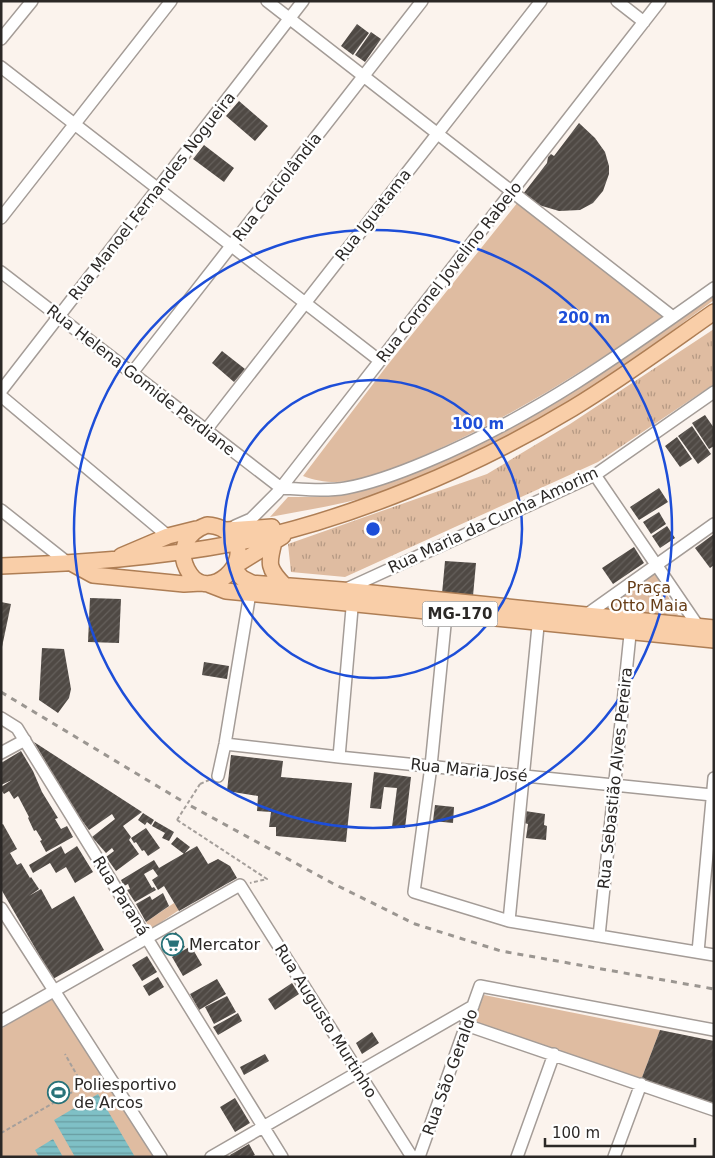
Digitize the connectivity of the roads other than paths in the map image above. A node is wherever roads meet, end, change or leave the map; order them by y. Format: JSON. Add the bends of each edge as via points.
{"nodes":[{"id":1,"x":32,"y":1,"type":"edge"},
{"id":2,"x":170,"y":1,"type":"edge"},
{"id":3,"x":268,"y":1,"type":"edge"},
{"id":4,"x":303,"y":1,"type":"edge"},
{"id":5,"x":422,"y":1,"type":"edge"},
{"id":6,"x":541,"y":1,"type":"edge"},
{"id":7,"x":618,"y":1,"type":"edge"},
{"id":8,"x":660,"y":1,"type":"edge"},
{"id":9,"x":290,"y":18,"type":"junction"},
{"id":10,"x":644,"y":22,"type":"junction"},
{"id":11,"x":1,"y":39,"type":"edge"},
{"id":12,"x":1,"y":67,"type":"edge"},
{"id":13,"x":364,"y":76,"type":"junction"},
{"id":14,"x":75,"y":124,"type":"junction"},
{"id":15,"x":438,"y":134,"type":"junction"},
{"id":16,"x":158,"y":189,"type":"junction"},
{"id":17,"x":512,"y":192,"type":"junction"},
{"id":18,"x":1,"y":218,"type":"edge"},
{"id":19,"x":231,"y":246,"type":"junction"},
{"id":20,"x":1,"y":272,"type":"edge"},
{"id":21,"x":714,"y":288,"type":"edge"},
{"id":22,"x":305,"y":303,"type":"junction"},
{"id":23,"x":714,"y":312,"type":"edge"},
{"id":24,"x":59,"y":317,"type":"junction"},
{"id":25,"x":673,"y":317,"type":"junction"},
{"id":26,"x":380,"y":362,"type":"junction"},
{"id":27,"x":132,"y":373,"type":"junction"},
{"id":28,"x":1,"y":391,"type":"edge"},
{"id":29,"x":714,"y":392,"type":"edge"},
{"id":30,"x":1,"y":396,"type":"edge"},
{"id":31,"x":206,"y":430,"type":"junction"},
{"id":32,"x":595,"y":475,"type":"junction"},
{"id":33,"x":281,"y":488,"type":"junction"},
{"id":34,"x":1,"y":510,"type":"edge"},
{"id":35,"x":714,"y":524,"type":"edge"},
{"id":36,"x":197,"y":529,"type":"junction"},
{"id":37,"x":294,"y":529,"type":"junction"},
{"id":38,"x":226,"y":530,"type":"junction"},
{"id":39,"x":168,"y":536,"type":"junction"},
{"id":40,"x":274,"y":542,"type":"junction"},
{"id":41,"x":236,"y":543,"type":"junction"},
{"id":42,"x":183,"y":552,"type":"junction"},
{"id":43,"x":110,"y":561,"type":"junction"},
{"id":44,"x":70,"y":564,"type":"junction"},
{"id":45,"x":656,"y":565,"type":"junction"},
{"id":46,"x":1,"y":566,"type":"edge"},
{"id":47,"x":235,"y":567,"type":"junction"},
{"id":48,"x":204,"y":584,"type":"junction"},
{"id":49,"x":284,"y":585,"type":"junction"},
{"id":50,"x":251,"y":588,"type":"junction"},
{"id":51,"x":349,"y":595,"type":"junction"},
{"id":52,"x":447,"y":607,"type":"junction"},
{"id":53,"x":586,"y":615,"type":"junction"},
{"id":54,"x":539,"y":616,"type":"junction"},
{"id":55,"x":631,"y":625,"type":"junction"},
{"id":56,"x":698,"y":626,"type":"junction"},
{"id":57,"x":714,"y":628,"type":"edge"},
{"id":58,"x":714,"y":640,"type":"edge"},
{"id":59,"x":1,"y":718,"type":"edge"},
{"id":60,"x":24,"y":740,"type":"junction"},
{"id":61,"x":225,"y":744,"type":"junction"},
{"id":62,"x":1,"y":753,"type":"edge"},
{"id":63,"x":339,"y":757,"type":"junction"},
{"id":64,"x":431,"y":766,"type":"junction"},
{"id":65,"x":218,"y":776,"type":"dead end"},
{"id":66,"x":523,"y":776,"type":"junction"},
{"id":67,"x":714,"y":778,"type":"edge"},
{"id":68,"x":614,"y":785,"type":"junction"},
{"id":69,"x":712,"y":795,"type":"junction"},
{"id":70,"x":710,"y":857,"type":"edge"},
{"id":71,"x":1,"y":908,"type":"edge"},
{"id":72,"x":508,"y":921,"type":"junction"},
{"id":73,"x":599,"y":936,"type":"junction"},
{"id":74,"x":147,"y":938,"type":"junction"},
{"id":75,"x":698,"y":952,"type":"junction"},
{"id":76,"x":714,"y":955,"type":"edge"},
{"id":77,"x":54,"y":991,"type":"junction"},
{"id":78,"x":473,"y":1006,"type":"junction"},
{"id":79,"x":1,"y":1021,"type":"edge"},
{"id":80,"x":466,"y":1025,"type":"junction"},
{"id":81,"x":714,"y":1030,"type":"edge"},
{"id":82,"x":554,"y":1054,"type":"junction"},
{"id":83,"x":359,"y":1072,"type":"junction"},
{"id":84,"x":641,"y":1084,"type":"junction"},
{"id":85,"x":714,"y":1110,"type":"edge"},
{"id":86,"x":264,"y":1127,"type":"junction"},
{"id":87,"x":161,"y":1157,"type":"edge"},
{"id":88,"x":211,"y":1157,"type":"edge"},
{"id":89,"x":282,"y":1157,"type":"edge"},
{"id":90,"x":412,"y":1157,"type":"edge"},
{"id":91,"x":419,"y":1157,"type":"edge"},
{"id":92,"x":517,"y":1157,"type":"edge"},
{"id":93,"x":614,"y":1157,"type":"edge"}],
"edges":[{"from":1,"to":11,"type":"street"},
{"from":2,"to":14,"type":"street"},
{"from":3,"to":9,"type":"street"},
{"from":4,"to":9,"type":"street","name":"Rua Manoel Fernandes Nogueira"},
{"from":5,"to":13,"type":"street","name":"Rua Calciolândia"},
{"from":6,"to":15,"type":"street","name":"Rua Iguatama"},
{"from":7,"to":10,"type":"street"},
{"from":8,"to":10,"type":"street","name":"Rua Coronel Jovelino Rabelo"},
{"from":9,"to":13,"type":"street"},
{"from":9,"to":16,"type":"street","name":"Rua Manoel Fernandes Nogueira"},
{"from":10,"to":17,"type":"street","name":"Rua Coronel Jovelino Rabelo"},
{"from":12,"to":14,"type":"street"},
{"from":13,"to":15,"type":"street"},
{"from":13,"to":19,"type":"street","name":"Rua Calciolândia"},
{"from":14,"to":16,"type":"street"},
{"from":14,"to":18,"type":"street"},
{"from":15,"to":17,"type":"street"},
{"from":15,"to":22,"type":"street","name":"Rua Iguatama"},
{"from":16,"to":19,"type":"street"},
{"from":16,"to":24,"type":"street","name":"Rua Manoel Fernandes Nogueira"},
{"from":17,"to":25,"type":"street"},
{"from":17,"to":26,"type":"street","name":"Rua Coronel Jovelino Rabelo"},
{"from":19,"to":22,"type":"street"},
{"from":19,"to":27,"type":"street","name":"Rua Calciolândia"},
{"from":20,"to":24,"type":"street","name":"Rua Helena Gomide Perdiane"},
{"from":21,"to":25,"type":"street"},
{"from":22,"to":26,"type":"street"},
{"from":22,"to":31,"type":"street","name":"Rua Iguatama"},
{"from":23,"to":37,"type":"main road","via":[[572,408],[481,458],[406,490]]},
{"from":24,"to":27,"type":"street","name":"Rua Helena Gomide Perdiane"},
{"from":24,"to":28,"type":"street","name":"Rua Manoel Fernandes Nogueira"},
{"from":25,"to":33,"type":"street","via":[[602,367],[469,444],[400,472],[344,489]]},
{"from":26,"to":33,"type":"street","name":"Rua Coronel Jovelino Rabelo"},
{"from":27,"to":31,"type":"street","name":"Rua Helena Gomide Perdiane"},
{"from":29,"to":32,"type":"street","name":"Rua Maria da Cunha Amorim"},
{"from":30,"to":39,"type":"street"},
{"from":31,"to":33,"type":"street","name":"Rua Helena Gomide Perdiane"},
{"from":32,"to":45,"type":"street"},
{"from":32,"to":51,"type":"street","name":"Rua Maria da Cunha Amorim"},
{"from":33,"to":38,"type":"street","name":"Rua Coronel Jovelino Rabelo","via":[[251,519]]},
{"from":34,"to":44,"type":"street"},
{"from":35,"to":45,"type":"street"},
{"from":36,"to":38,"type":"main road","via":[[212,526]]},
{"from":36,"to":39,"type":"main road"},
{"from":36,"to":42,"type":"main road","via":[[187,538]]},
{"from":37,"to":38,"type":"main road"},
{"from":37,"to":40,"type":"main road"},
{"from":37,"to":41,"type":"main road"},
{"from":38,"to":41,"type":"main road"},
{"from":39,"to":43,"type":"main road"},
{"from":40,"to":47,"type":"main road"},
{"from":40,"to":49,"type":"main road","via":[[270,557],[272,572]]},
{"from":41,"to":42,"type":"main road"},
{"from":41,"to":47,"type":"main road"},
{"from":42,"to":43,"type":"main road"},
{"from":42,"to":48,"type":"main road","via":[[191,575]]},
{"from":43,"to":44,"type":"main road"},
{"from":44,"to":46,"type":"main road"},
{"from":44,"to":48,"type":"main road","via":[[93,575]]},
{"from":45,"to":53,"type":"street"},
{"from":45,"to":56,"type":"street"},
{"from":47,"to":48,"type":"main road","via":[[218,581]]},
{"from":47,"to":50,"type":"main road"},
{"from":48,"to":50,"type":"main road","number":"MG-170","via":[[226,590]]},
{"from":49,"to":50,"type":"main road","number":"MG-170"},
{"from":49,"to":51,"type":"main road","number":"MG-170"},
{"from":50,"to":51,"type":"main road","number":"MG-170"},
{"from":50,"to":61,"type":"street"},
{"from":51,"to":52,"type":"main road","number":"MG-170"},
{"from":51,"to":63,"type":"street"},
{"from":52,"to":54,"type":"main road","number":"MG-170"},
{"from":52,"to":64,"type":"street"},
{"from":53,"to":54,"type":"main road","number":"MG-170"},
{"from":53,"to":55,"type":"main road","number":"MG-170"},
{"from":54,"to":55,"type":"main road","number":"MG-170"},
{"from":54,"to":66,"type":"street"},
{"from":55,"to":56,"type":"main road","number":"MG-170"},
{"from":55,"to":58,"type":"main road","number":"MG-170"},
{"from":55,"to":68,"type":"street","name":"Rua Sebastião Alves Pereira"},
{"from":56,"to":57,"type":"main road","number":"MG-170"},
{"from":59,"to":60,"type":"street","name":"Rua Paraná","via":[[17,728]]},
{"from":60,"to":62,"type":"street"},
{"from":60,"to":74,"type":"street","name":"Rua Paraná"},
{"from":61,"to":63,"type":"street","name":"Rua Maria José"},
{"from":61,"to":65,"type":"street"},
{"from":63,"to":64,"type":"street","name":"Rua Maria José"},
{"from":64,"to":66,"type":"street","name":"Rua Maria José"},
{"from":64,"to":72,"type":"street","via":[[414,892]]},
{"from":66,"to":68,"type":"street","name":"Rua Maria José"},
{"from":66,"to":72,"type":"street"},
{"from":67,"to":69,"type":"street"},
{"from":68,"to":69,"type":"street","name":"Rua Maria José"},
{"from":68,"to":73,"type":"street","name":"Rua Sebastião Alves Pereira"},
{"from":69,"to":70,"type":"street"},
{"from":70,"to":75,"type":"street"},
{"from":71,"to":77,"type":"street"},
{"from":72,"to":73,"type":"street"},
{"from":73,"to":75,"type":"street"},
{"from":74,"to":77,"type":"street"},
{"from":74,"to":83,"type":"street","name":"Rua Augusto Murtinho","via":[[240,885]]},
{"from":74,"to":86,"type":"street","name":"Rua Paraná"},
{"from":75,"to":76,"type":"street"},
{"from":77,"to":79,"type":"street"},
{"from":77,"to":87,"type":"street"},
{"from":78,"to":80,"type":"street","name":"Rua São Geraldo"},
{"from":78,"to":81,"type":"street","name":"Rua São Geraldo","via":[[480,986]]},
{"from":78,"to":83,"type":"street"},
{"from":80,"to":82,"type":"street"},
{"from":80,"to":91,"type":"street","name":"Rua São Geraldo"},
{"from":82,"to":84,"type":"street"},
{"from":82,"to":92,"type":"street"},
{"from":83,"to":86,"type":"street"},
{"from":83,"to":90,"type":"street","name":"Rua Augusto Murtinho"},
{"from":84,"to":85,"type":"street"},
{"from":84,"to":93,"type":"street"},
{"from":86,"to":88,"type":"street"},
{"from":86,"to":89,"type":"street","name":"Rua Paraná"}]}
